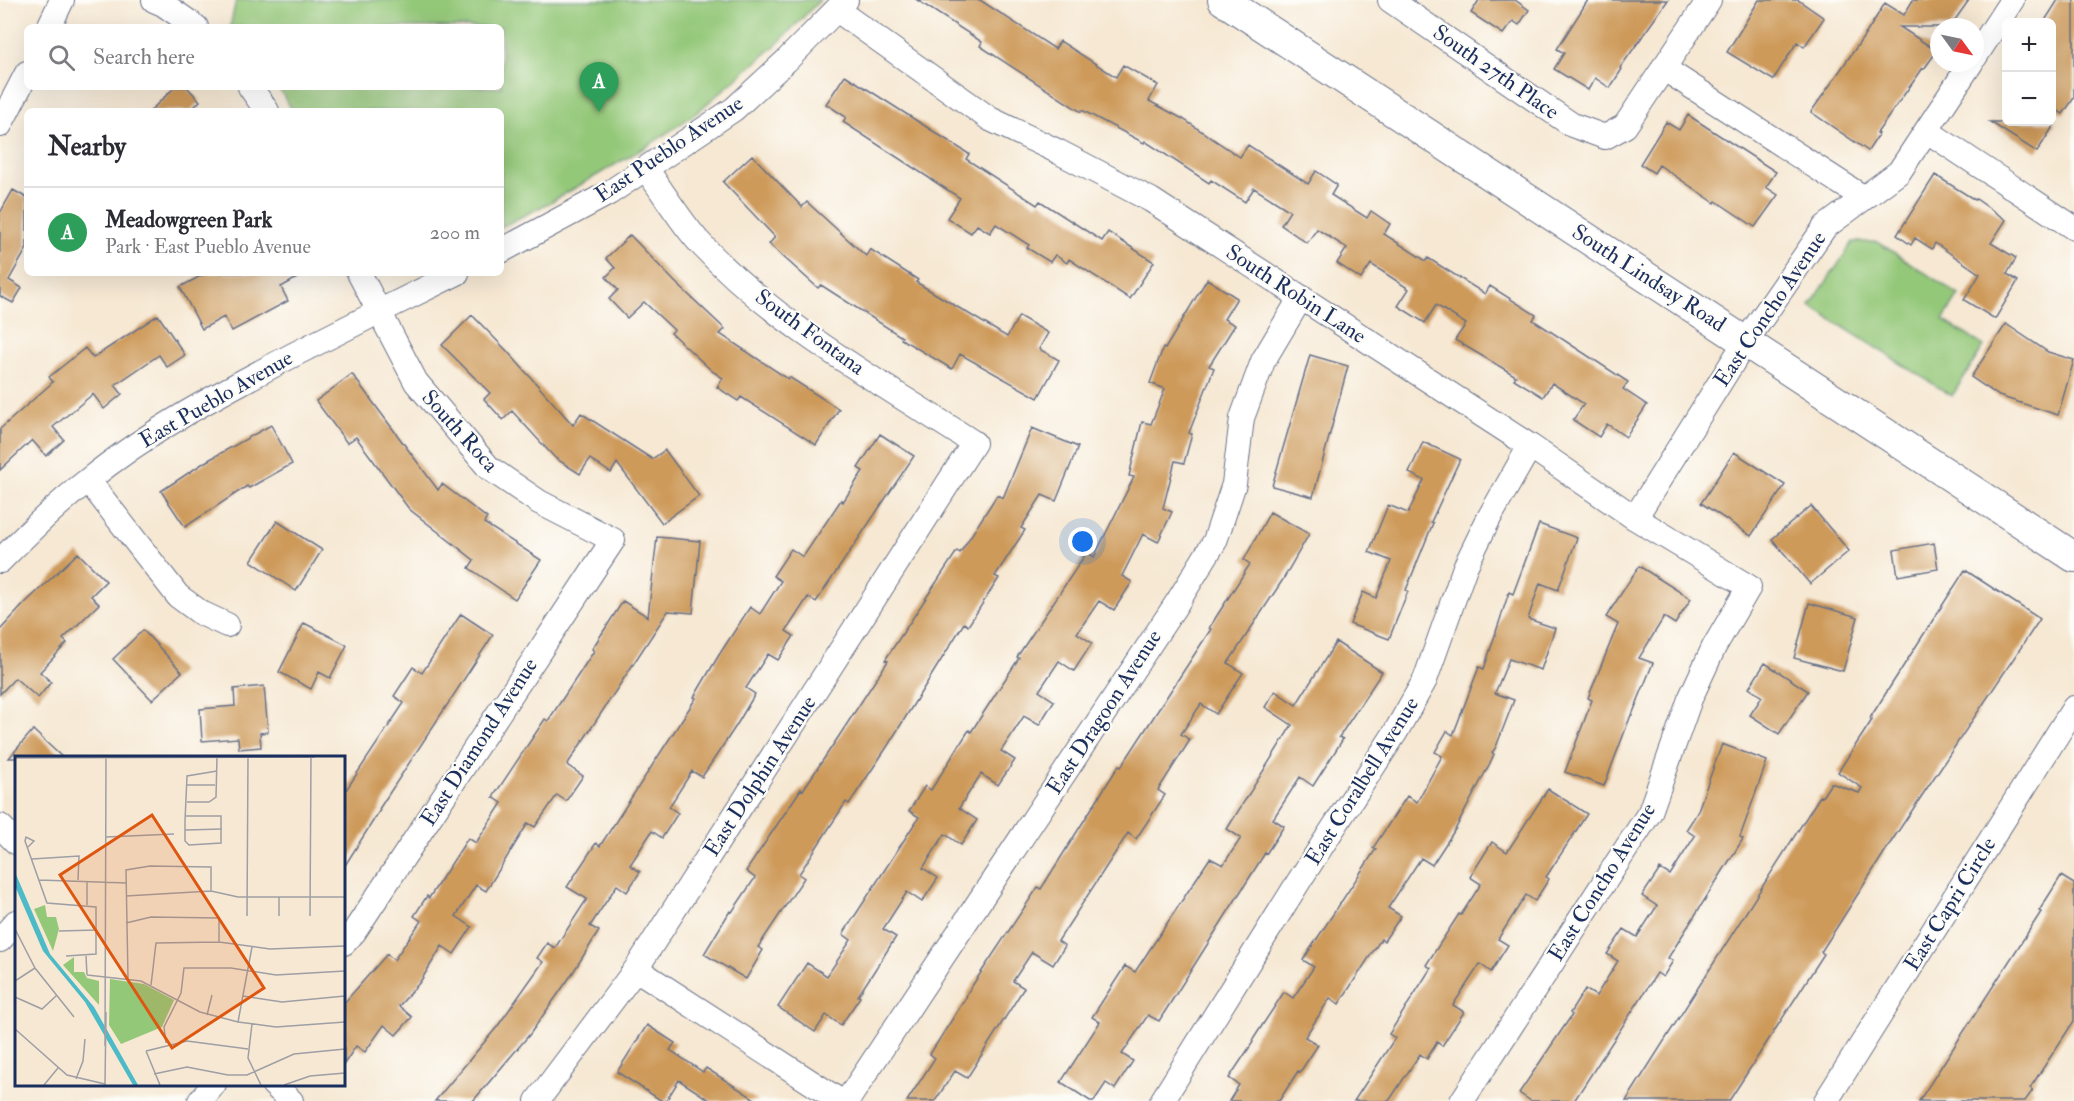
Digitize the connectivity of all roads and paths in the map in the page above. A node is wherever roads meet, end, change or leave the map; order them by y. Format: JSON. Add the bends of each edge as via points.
{"nodes":[{"id":1,"x":62,"y":0,"type":"edge"},
{"id":2,"x":154,"y":0,"type":"edge"},
{"id":3,"x":1223,"y":0,"type":"edge"},
{"id":4,"x":1709,"y":0,"type":"edge"},
{"id":5,"x":2012,"y":0,"type":"edge"},
{"id":6,"x":1401,"y":3,"type":"edge"},
{"id":7,"x":842,"y":5,"type":"edge"},
{"id":8,"x":50,"y":24,"type":"edge"},
{"id":9,"x":191,"y":24,"type":"edge"},
{"id":10,"x":1984,"y":43,"type":"edge"},
{"id":11,"x":1663,"y":68,"type":"junction"},
{"id":12,"x":1965,"y":72,"type":"edge"},
{"id":13,"x":24,"y":79,"type":"edge"},
{"id":14,"x":252,"y":90,"type":"edge"},
{"id":15,"x":265,"y":108,"type":"edge"},
{"id":16,"x":0,"y":125,"type":"edge"},
{"id":17,"x":1927,"y":131,"type":"junction"},
{"id":18,"x":646,"y":169,"type":"junction"},
{"id":19,"x":1864,"y":198,"type":"junction"},
{"id":20,"x":2074,"y":228,"type":"edge"},
{"id":21,"x":504,"y":249,"type":"edge"},
{"id":22,"x":360,"y":276,"type":"edge"},
{"id":23,"x":451,"y":276,"type":"edge"},
{"id":24,"x":1300,"y":297,"type":"junction"},
{"id":25,"x":378,"y":312,"type":"junction"},
{"id":26,"x":1746,"y":341,"type":"junction"},
{"id":27,"x":974,"y":443,"type":"joint"},
{"id":28,"x":1530,"y":446,"type":"junction"},
{"id":29,"x":88,"y":480,"type":"junction"},
{"id":30,"x":1635,"y":518,"type":"junction"},
{"id":31,"x":613,"y":540,"type":"joint"},
{"id":32,"x":2074,"y":557,"type":"edge"},
{"id":33,"x":0,"y":561,"type":"edge"},
{"id":34,"x":1749,"y":587,"type":"joint"},
{"id":35,"x":227,"y":625,"type":"dead end"},
{"id":36,"x":2074,"y":708,"type":"edge"},
{"id":37,"x":0,"y":826,"type":"edge"},
{"id":38,"x":15,"y":841,"type":"edge"},
{"id":39,"x":15,"y":923,"type":"edge"},
{"id":40,"x":0,"y":940,"type":"edge"},
{"id":41,"x":345,"y":942,"type":"edge"},
{"id":42,"x":636,"y":969,"type":"junction"},
{"id":43,"x":212,"y":1086,"type":"edge"},
{"id":44,"x":275,"y":1086,"type":"edge"},
{"id":45,"x":200,"y":1101,"type":"edge"},
{"id":46,"x":291,"y":1101,"type":"edge"},
{"id":47,"x":537,"y":1101,"type":"edge"},
{"id":48,"x":840,"y":1101,"type":"edge"},
{"id":49,"x":847,"y":1101,"type":"edge"},
{"id":50,"x":1162,"y":1101,"type":"edge"},
{"id":51,"x":1462,"y":1101,"type":"edge"},
{"id":52,"x":1826,"y":1101,"type":"edge"}],
"edges":[{"from":1,"to":8,"type":"street"},
{"from":2,"to":9,"type":"street"},
{"from":3,"to":26,"type":"main road","name":"South Lindsay Road"},
{"from":4,"to":11,"type":"street"},
{"from":5,"to":10,"type":"street"},
{"from":6,"to":11,"type":"street","name":"South 27th Place","via":[[1572,125],[1605,137],[1625,126]]},
{"from":7,"to":18,"type":"street","name":"East Pueblo Avenue","via":[[734,109]]},
{"from":7,"to":24,"type":"street","name":"South Robin Lane","via":[[990,119],[1151,200]]},
{"from":11,"to":19,"type":"street"},
{"from":12,"to":17,"type":"street","name":"East Concho Avenue"},
{"from":13,"to":16,"type":"street"},
{"from":14,"to":15,"type":"street"},
{"from":17,"to":19,"type":"street","name":"East Concho Avenue","via":[[1899,172]]},
{"from":17,"to":20,"type":"street"},
{"from":18,"to":21,"type":"street","name":"East Pueblo Avenue"},
{"from":18,"to":27,"type":"street","name":"South Fontana","via":[[700,242],[799,330]]},
{"from":19,"to":26,"type":"street","name":"East Concho Avenue","via":[[1825,227]]},
{"from":22,"to":25,"type":"street","name":"South Roca"},
{"from":23,"to":25,"type":"street","name":"East Pueblo Avenue"},
{"from":24,"to":28,"type":"street","name":"South Robin Lane"},
{"from":24,"to":49,"type":"street","name":"East Dragoon Avenue","via":[[1263,361],[1242,418],[1234,484],[1215,541]]},
{"from":25,"to":29,"type":"street","name":"East Pueblo Avenue","via":[[193,408]]},
{"from":25,"to":31,"type":"street","name":"South Roca","via":[[416,382],[489,468],[539,502]]},
{"from":26,"to":30,"type":"street","name":"East Concho Avenue"},
{"from":26,"to":32,"type":"main road","name":"South Lindsay Road"},
{"from":27,"to":42,"type":"street","name":"East Dolphin Avenue"},
{"from":28,"to":30,"type":"street","name":"South Robin Lane"},
{"from":28,"to":50,"type":"street","name":"East Coralbell Avenue","via":[[1465,567],[1425,680],[1395,734]]},
{"from":29,"to":33,"type":"street","name":"East Pueblo Avenue"},
{"from":29,"to":35,"type":"street","via":[[178,596]]},
{"from":30,"to":34,"type":"street","name":"South Robin Lane"},
{"from":31,"to":41,"type":"street","name":"East Diamond Avenue"},
{"from":34,"to":51,"type":"street","name":"East Concho Avenue","via":[[1714,647],[1690,699],[1650,812]]},
{"from":36,"to":52,"type":"street","name":"East Capri Circle"},
{"from":37,"to":38,"type":"street"},
{"from":39,"to":40,"type":"street"},
{"from":42,"to":47,"type":"street","name":"East Dolphin Avenue"},
{"from":42,"to":48,"type":"street"},
{"from":43,"to":45,"type":"street"},
{"from":44,"to":46,"type":"street"}]}
